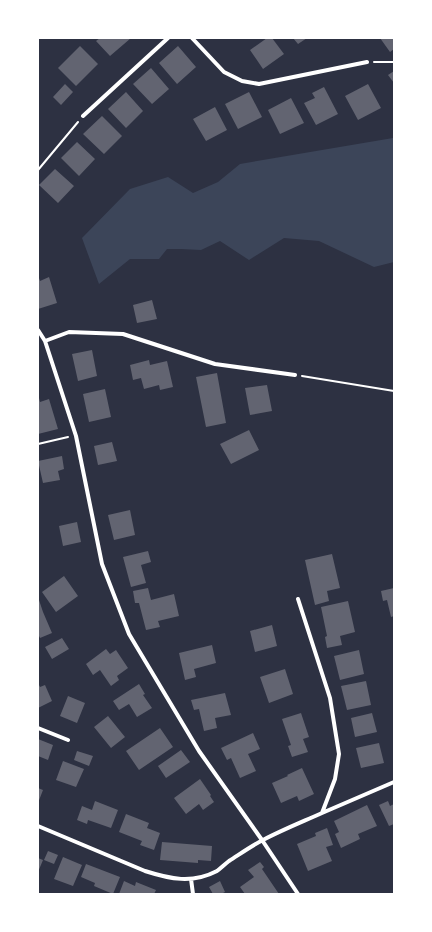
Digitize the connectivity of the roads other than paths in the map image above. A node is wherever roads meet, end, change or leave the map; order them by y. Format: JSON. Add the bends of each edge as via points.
{"nodes":[{"id":1,"x":168,"y":38,"type":"edge"},
{"id":2,"x":192,"y":38,"type":"edge"},
{"id":3,"x":367,"y":62,"type":"road end"},
{"id":4,"x":83,"y":116,"type":"road end"},
{"id":5,"x":38,"y":330,"type":"edge"},
{"id":6,"x":45,"y":341,"type":"junction"},
{"id":7,"x":295,"y":375,"type":"road end"},
{"id":8,"x":298,"y":599,"type":"dead end"},
{"id":9,"x":38,"y":728,"type":"edge"},
{"id":10,"x":68,"y":740,"type":"dead end"},
{"id":11,"x":394,"y":782,"type":"edge"},
{"id":12,"x":322,"y":813,"type":"junction"},
{"id":13,"x":38,"y":826,"type":"edge"},
{"id":14,"x":262,"y":840,"type":"junction"},
{"id":15,"x":191,"y":879,"type":"junction"},
{"id":16,"x":193,"y":894,"type":"edge"},
{"id":17,"x":298,"y":894,"type":"edge"}],
"edges":[{"from":1,"to":4,"type":"street"},
{"from":2,"to":3,"type":"street","via":[[224,72],[242,81],[259,84]]},
{"from":5,"to":6,"type":"street"},
{"from":6,"to":7,"type":"street","via":[[69,332],[123,334],[215,364]]},
{"from":6,"to":14,"type":"street","via":[[76,436],[102,564],[129,634],[199,751]]},
{"from":8,"to":12,"type":"street","via":[[330,698],[339,754],[335,779]]},
{"from":9,"to":10,"type":"street"},
{"from":11,"to":12,"type":"street"},
{"from":12,"to":14,"type":"street"},
{"from":13,"to":15,"type":"street","via":[[145,871],[176,879]]},
{"from":14,"to":15,"type":"street","via":[[218,870]]},
{"from":14,"to":17,"type":"street"},
{"from":15,"to":16,"type":"street"}]}
